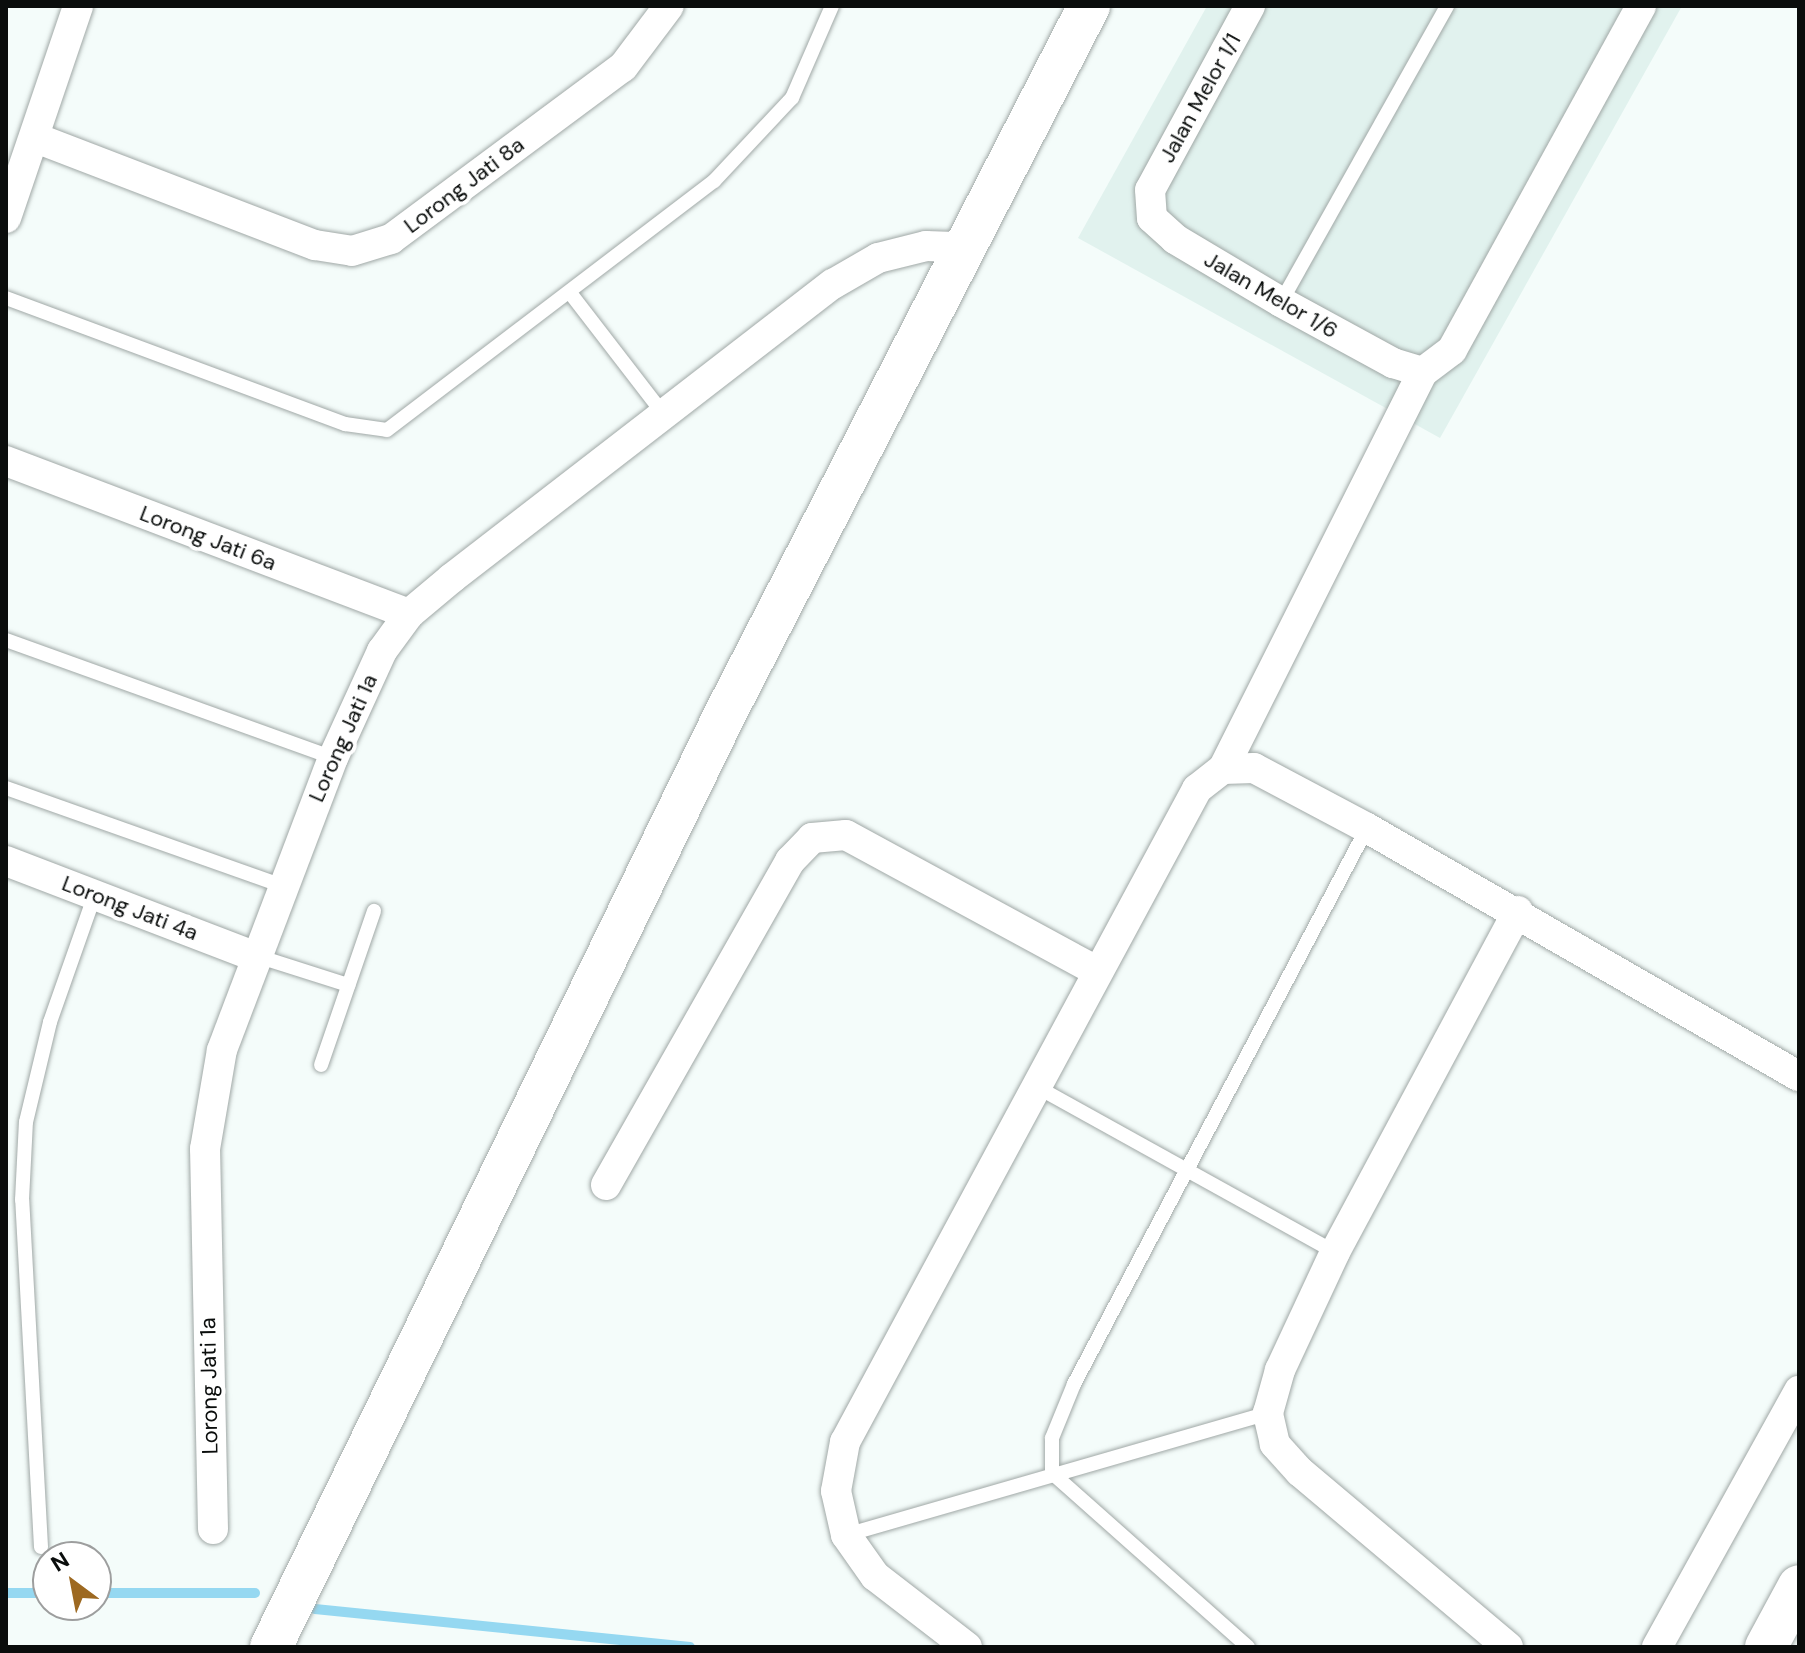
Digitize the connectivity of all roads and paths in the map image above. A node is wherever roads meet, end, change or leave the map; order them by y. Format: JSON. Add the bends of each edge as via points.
{"nodes":[{"id":1,"x":78,"y":6,"type":"edge"},
{"id":2,"x":669,"y":6,"type":"edge"},
{"id":3,"x":832,"y":6,"type":"edge"},
{"id":4,"x":1089,"y":6,"type":"edge"},
{"id":5,"x":1250,"y":6,"type":"edge"},
{"id":6,"x":1447,"y":6,"type":"edge"},
{"id":7,"x":1640,"y":6,"type":"edge"},
{"id":8,"x":36,"y":138,"type":"junction"},
{"id":9,"x":1150,"y":190,"type":"joint"},
{"id":10,"x":6,"y":218,"type":"edge"},
{"id":11,"x":962,"y":247,"type":"junction"},
{"id":12,"x":571,"y":294,"type":"junction"},
{"id":13,"x":6,"y":298,"type":"edge"},
{"id":14,"x":1281,"y":302,"type":"junction"},
{"id":15,"x":1423,"y":372,"type":"junction"},
{"id":16,"x":662,"y":412,"type":"junction"},
{"id":17,"x":6,"y":461,"type":"edge"},
{"id":18,"x":409,"y":614,"type":"junction"},
{"id":19,"x":6,"y":640,"type":"edge"},
{"id":20,"x":333,"y":758,"type":"junction"},
{"id":21,"x":1223,"y":769,"type":"junction"},
{"id":22,"x":6,"y":788,"type":"edge"},
{"id":23,"x":1367,"y":828,"type":"junction"},
{"id":24,"x":6,"y":861,"type":"edge"},
{"id":25,"x":282,"y":886,"type":"junction"},
{"id":26,"x":95,"y":893,"type":"junction"},
{"id":27,"x":374,"y":911,"type":"dead end"},
{"id":28,"x":1518,"y":911,"type":"junction"},
{"id":29,"x":254,"y":956,"type":"junction"},
{"id":30,"x":1096,"y":971,"type":"junction"},
{"id":31,"x":348,"y":985,"type":"junction"},
{"id":32,"x":321,"y":1065,"type":"dead end"},
{"id":33,"x":1799,"y":1076,"type":"edge"},
{"id":34,"x":1039,"y":1088,"type":"junction"},
{"id":35,"x":1188,"y":1169,"type":"junction"},
{"id":36,"x":606,"y":1185,"type":"dead end"},
{"id":37,"x":1335,"y":1252,"type":"junction"},
{"id":38,"x":1799,"y":1391,"type":"edge"},
{"id":39,"x":1268,"y":1413,"type":"junction"},
{"id":40,"x":1052,"y":1473,"type":"junction"},
{"id":41,"x":213,"y":1529,"type":"dead end"},
{"id":42,"x":846,"y":1535,"type":"junction"},
{"id":43,"x":41,"y":1541,"type":"edge"},
{"id":44,"x":1799,"y":1586,"type":"edge"},
{"id":45,"x":274,"y":1642,"type":"edge"},
{"id":46,"x":967,"y":1647,"type":"edge"},
{"id":47,"x":1248,"y":1647,"type":"edge"},
{"id":48,"x":1508,"y":1647,"type":"edge"},
{"id":49,"x":1657,"y":1647,"type":"edge"},
{"id":50,"x":1766,"y":1647,"type":"edge"}],
"edges":[{"from":1,"to":8,"type":"street"},
{"from":2,"to":8,"type":"street","name":"Lorong Jati 8a","via":[[623,67],[391,239],[352,251],[315,245]]},
{"from":3,"to":12,"type":"lane","via":[[792,98],[764,134],[714,181]]},
{"from":4,"to":11,"type":"main road"},
{"from":5,"to":9,"type":"street","name":"Jalan Melor 1/1"},
{"from":6,"to":14,"type":"lane"},
{"from":7,"to":15,"type":"street","via":[[1452,350]]},
{"from":8,"to":10,"type":"street"},
{"from":9,"to":14,"type":"street","name":"Jalan Melor 1/6","via":[[1152,218],[1175,239]]},
{"from":11,"to":16,"type":"street","name":"Lorong Jati 1a","via":[[926,246],[878,258],[833,284]]},
{"from":11,"to":45,"type":"main road","via":[[724,716]]},
{"from":12,"to":13,"type":"lane","via":[[387,430],[345,424]]},
{"from":12,"to":16,"type":"lane"},
{"from":14,"to":15,"type":"street","name":"Jalan Melor 1/6","via":[[1393,363]]},
{"from":15,"to":21,"type":"street"},
{"from":16,"to":18,"type":"street","name":"Lorong Jati 1a"},
{"from":17,"to":18,"type":"street","name":"Lorong Jati 6a"},
{"from":18,"to":20,"type":"street","name":"Lorong Jati 1a","via":[[382,651]]},
{"from":19,"to":20,"type":"lane"},
{"from":20,"to":25,"type":"street","name":"Lorong Jati 1a"},
{"from":21,"to":23,"type":"street","via":[[1254,768]]},
{"from":21,"to":30,"type":"street","via":[[1197,789]]},
{"from":22,"to":25,"type":"lane"},
{"from":23,"to":28,"type":"street"},
{"from":23,"to":35,"type":"lane"},
{"from":24,"to":26,"type":"street","name":"Lorong Jati 4a"},
{"from":25,"to":29,"type":"street","name":"Lorong Jati 1a"},
{"from":26,"to":29,"type":"street","name":"Lorong Jati 4a"},
{"from":26,"to":43,"type":"lane","via":[[50,1022],[26,1122],[22,1200]]},
{"from":27,"to":31,"type":"lane"},
{"from":28,"to":33,"type":"street"},
{"from":28,"to":37,"type":"street"},
{"from":29,"to":31,"type":"lane"},
{"from":29,"to":41,"type":"street","name":"Lorong Jati 1a","via":[[222,1050],[205,1149]]},
{"from":30,"to":34,"type":"street"},
{"from":30,"to":36,"type":"street","via":[[846,835],[812,838],[790,861]]},
{"from":31,"to":32,"type":"lane"},
{"from":34,"to":35,"type":"lane"},
{"from":34,"to":42,"type":"street","via":[[845,1442],[836,1491]]},
{"from":35,"to":37,"type":"lane"},
{"from":35,"to":40,"type":"lane","via":[[1074,1384],[1052,1438]]},
{"from":37,"to":39,"type":"street","via":[[1280,1370]]},
{"from":38,"to":49,"type":"street"},
{"from":39,"to":40,"type":"lane"},
{"from":39,"to":48,"type":"street","via":[[1275,1444],[1300,1472]]},
{"from":40,"to":42,"type":"lane"},
{"from":40,"to":47,"type":"lane"},
{"from":42,"to":46,"type":"street","via":[[875,1576]]},
{"from":44,"to":50,"type":"main road"}]}
